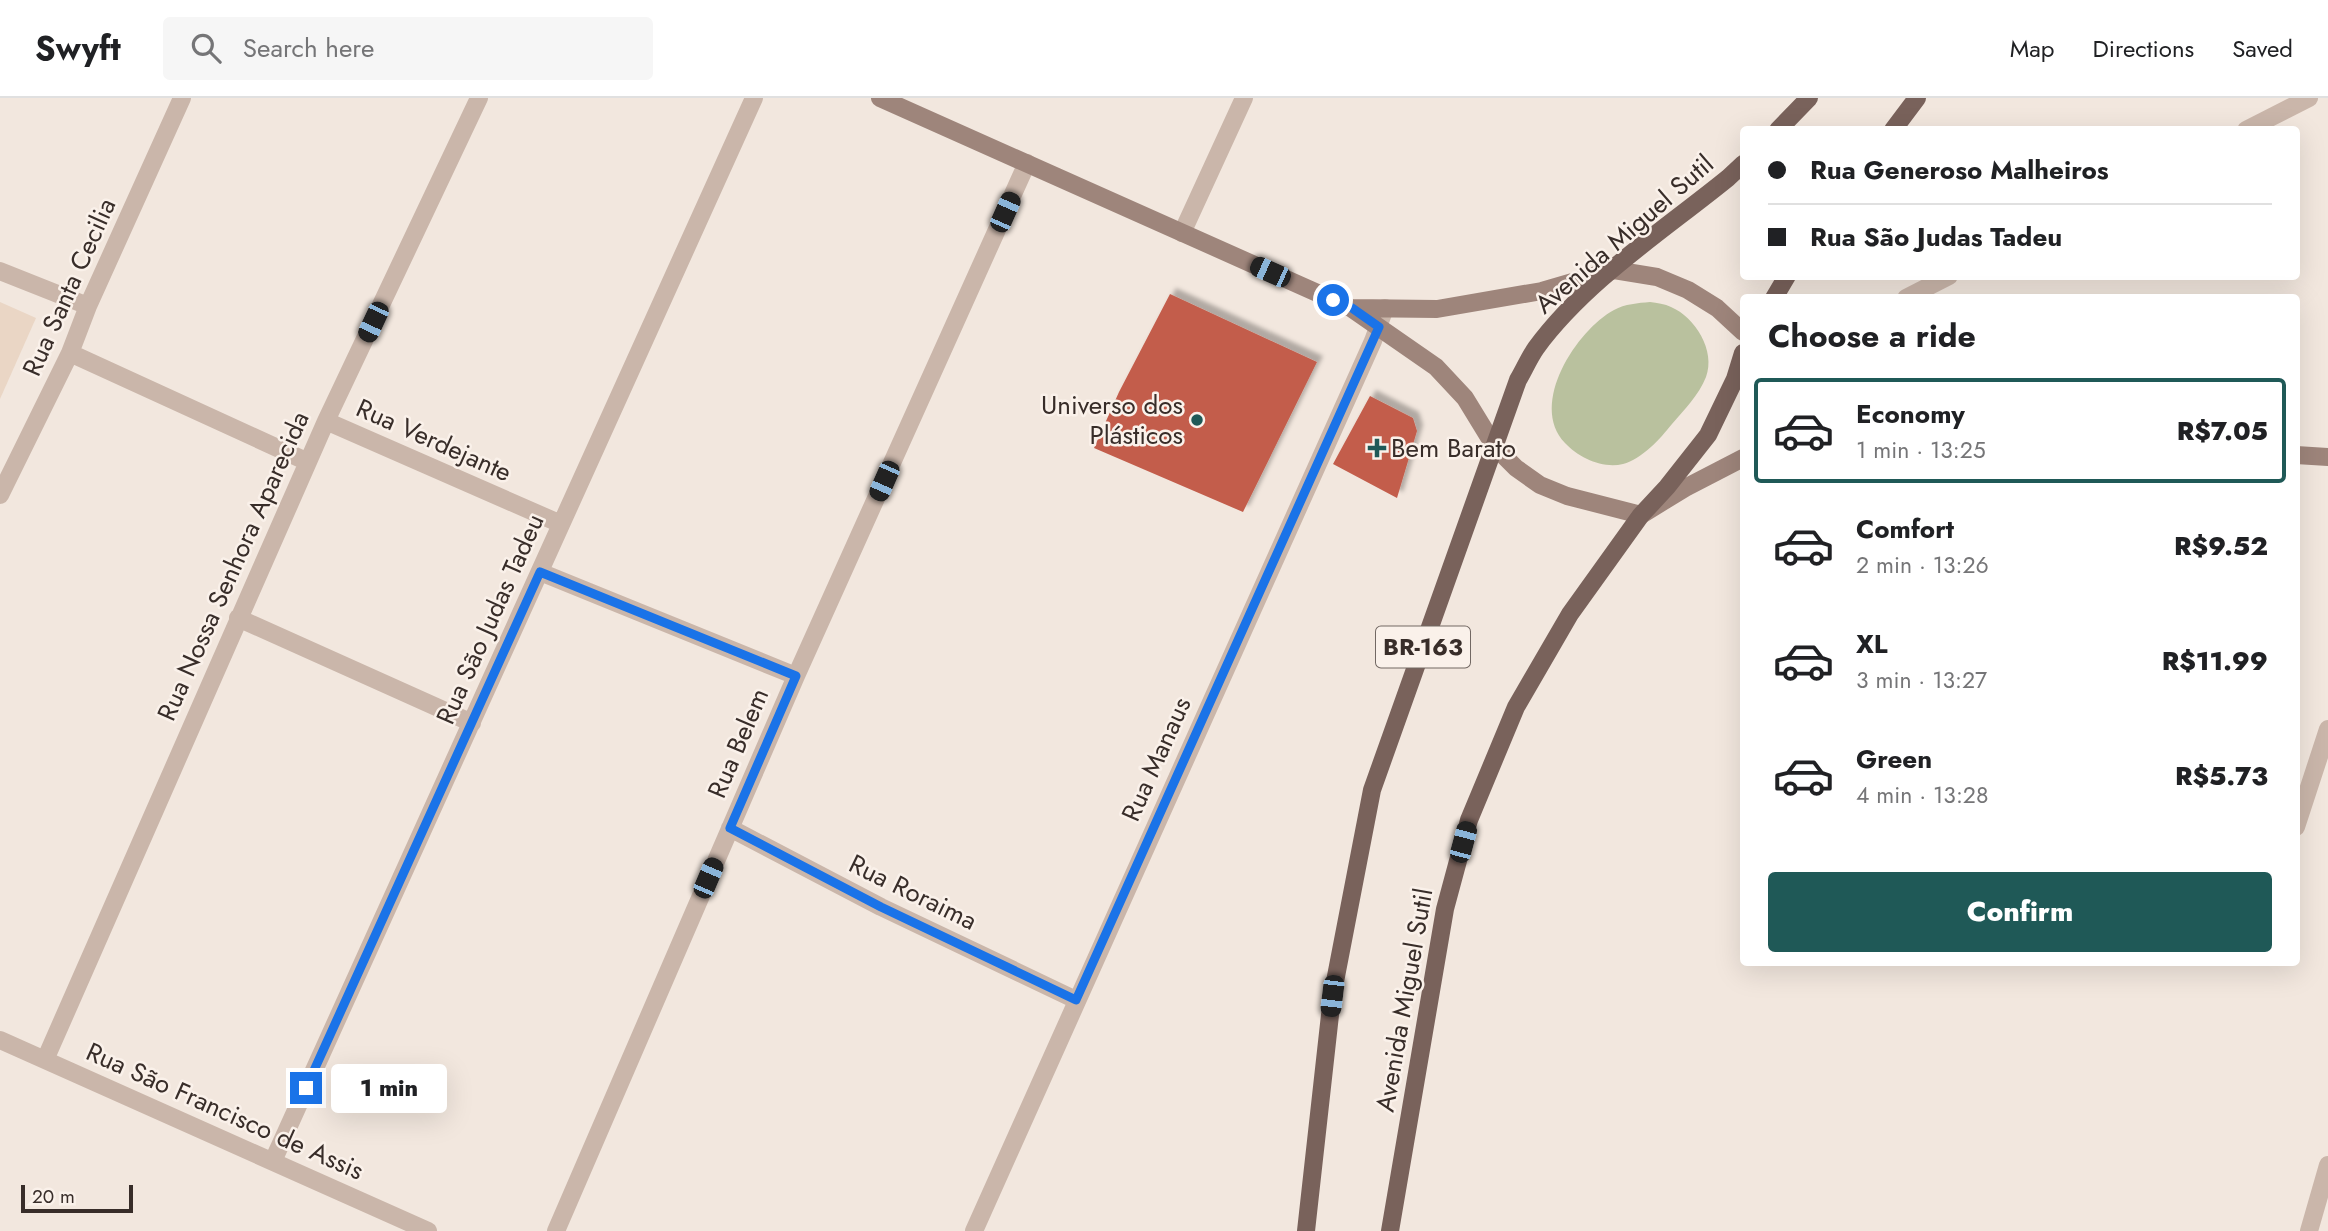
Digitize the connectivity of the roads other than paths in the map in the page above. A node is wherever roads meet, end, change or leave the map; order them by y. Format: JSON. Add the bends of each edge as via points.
{"nodes":[{"id":1,"x":182,"y":98,"type":"edge"},
{"id":2,"x":479,"y":98,"type":"edge"},
{"id":3,"x":754,"y":98,"type":"edge"},
{"id":4,"x":880,"y":98,"type":"edge"},
{"id":5,"x":1244,"y":98,"type":"edge"},
{"id":6,"x":1810,"y":98,"type":"edge"},
{"id":7,"x":1917,"y":98,"type":"edge"},
{"id":8,"x":2309,"y":98,"type":"edge"},
{"id":9,"x":1782,"y":126,"type":"edge"},
{"id":10,"x":1896,"y":126,"type":"edge"},
{"id":11,"x":2254,"y":126,"type":"edge"},
{"id":12,"x":1027,"y":163,"type":"junction"},
{"id":13,"x":1740,"y":167,"type":"edge"},
{"id":14,"x":1182,"y":233,"type":"junction"},
{"id":15,"x":1614,"y":270,"type":"junction"},
{"id":16,"x":0,"y":271,"type":"edge"},
{"id":17,"x":1941,"y":280,"type":"edge"},
{"id":18,"x":1914,"y":294,"type":"edge"},
{"id":19,"x":89,"y":306,"type":"junction"},
{"id":20,"x":1352,"y":308,"type":"junction"},
{"id":21,"x":1385,"y":308,"type":"junction"},
{"id":22,"x":1379,"y":327,"type":"junction"},
{"id":23,"x":1740,"y":329,"type":"edge"},
{"id":24,"x":71,"y":353,"type":"junction"},
{"id":25,"x":1739,"y":377,"type":"edge"},
{"id":26,"x":326,"y":421,"type":"junction"},
{"id":27,"x":1495,"y":447,"type":"junction"},
{"id":28,"x":2300,"y":455,"type":"edge"},
{"id":29,"x":2328,"y":457,"type":"edge"},
{"id":30,"x":1740,"y":459,"type":"edge"},
{"id":31,"x":308,"y":463,"type":"junction"},
{"id":32,"x":0,"y":495,"type":"edge"},
{"id":33,"x":1641,"y":515,"type":"junction"},
{"id":34,"x":561,"y":524,"type":"junction"},
{"id":35,"x":540,"y":572,"type":"junction"},
{"id":36,"x":237,"y":618,"type":"junction"},
{"id":37,"x":796,"y":676,"type":"junction"},
{"id":38,"x":472,"y":723,"type":"junction"},
{"id":39,"x":2328,"y":729,"type":"edge"},
{"id":40,"x":2300,"y":815,"type":"edge"},
{"id":41,"x":730,"y":828,"type":"junction"},
{"id":42,"x":1076,"y":1000,"type":"junction"},
{"id":43,"x":0,"y":1040,"type":"edge"},
{"id":44,"x":45,"y":1060,"type":"junction"},
{"id":45,"x":273,"y":1161,"type":"junction"},
{"id":46,"x":2328,"y":1165,"type":"edge"},
{"id":47,"x":428,"y":1231,"type":"edge"},
{"id":48,"x":556,"y":1231,"type":"edge"},
{"id":49,"x":974,"y":1231,"type":"edge"},
{"id":50,"x":1306,"y":1231,"type":"edge"},
{"id":51,"x":1390,"y":1231,"type":"edge"},
{"id":52,"x":2309,"y":1231,"type":"edge"}],
"edges":[{"from":1,"to":19,"type":"street","name":"Rua Santa Cecilia"},
{"from":2,"to":26,"type":"street","name":"Rua Nossa Senhora Aparecida"},
{"from":3,"to":34,"type":"street","name":"Rua São Judas Tadeu"},
{"from":4,"to":12,"type":"street"},
{"from":5,"to":14,"type":"street"},
{"from":6,"to":9,"type":"main road"},
{"from":7,"to":10,"type":"main road"},
{"from":8,"to":11,"type":"street"},
{"from":12,"to":14,"type":"street"},
{"from":12,"to":37,"type":"street","name":"Rua Belem"},
{"from":13,"to":15,"type":"main road","name":"Avenida Miguel Sutil","number":"BR-163"},
{"from":14,"to":20,"type":"street"},
{"from":15,"to":21,"type":"street","via":[[1491,301],[1437,309]]},
{"from":15,"to":23,"type":"street","via":[[1657,277],[1688,290]]},
{"from":15,"to":27,"type":"main road","name":"Avenida Miguel Sutil","number":"BR-163","via":[[1559,319],[1535,350],[1518,380]]},
{"from":16,"to":19,"type":"street"},
{"from":17,"to":18,"type":"street"},
{"from":19,"to":24,"type":"street","name":"Rua Santa Cecilia"},
{"from":20,"to":21,"type":"street"},
{"from":20,"to":22,"type":"street"},
{"from":21,"to":22,"type":"street","name":"Rua Manaus"},
{"from":22,"to":27,"type":"street","via":[[1436,367],[1465,398]]},
{"from":22,"to":42,"type":"street","name":"Rua Manaus"},
{"from":24,"to":31,"type":"street"},
{"from":24,"to":32,"type":"street","name":"Rua Santa Cecilia"},
{"from":25,"to":33,"type":"main road","name":"Avenida Miguel Sutil","via":[[1708,435]]},
{"from":26,"to":31,"type":"street","name":"Rua Nossa Senhora Aparecida"},
{"from":26,"to":34,"type":"street","name":"Rua Verdejante"},
{"from":27,"to":33,"type":"street","via":[[1540,485]]},
{"from":27,"to":50,"type":"main road","name":"Avenida Miguel Sutil","number":"BR-163","via":[[1372,790],[1332,996]]},
{"from":28,"to":29,"type":"street"},
{"from":30,"to":33,"type":"street"},
{"from":31,"to":36,"type":"street","name":"Rua Nossa Senhora Aparecida"},
{"from":33,"to":51,"type":"main road","name":"Avenida Miguel Sutil","via":[[1570,614],[1516,707],[1469,820],[1445,909]]},
{"from":34,"to":35,"type":"street","name":"Rua São Judas Tadeu"},
{"from":35,"to":37,"type":"street"},
{"from":35,"to":38,"type":"street","name":"Rua São Judas Tadeu"},
{"from":36,"to":38,"type":"street"},
{"from":36,"to":44,"type":"street","name":"Rua Nossa Senhora Aparecida"},
{"from":37,"to":41,"type":"street","name":"Rua Belem"},
{"from":38,"to":45,"type":"street","name":"Rua São Judas Tadeu"},
{"from":39,"to":40,"type":"street"},
{"from":41,"to":42,"type":"street","name":"Rua Roraima","via":[[881,907]]},
{"from":41,"to":48,"type":"street","name":"Rua Belem"},
{"from":42,"to":49,"type":"street","name":"Rua Manaus"},
{"from":43,"to":44,"type":"street","name":"Rua São Francisco de Assis"},
{"from":44,"to":45,"type":"street","name":"Rua São Francisco de Assis"},
{"from":45,"to":47,"type":"street","name":"Rua São Francisco de Assis"},
{"from":46,"to":52,"type":"street"}]}
